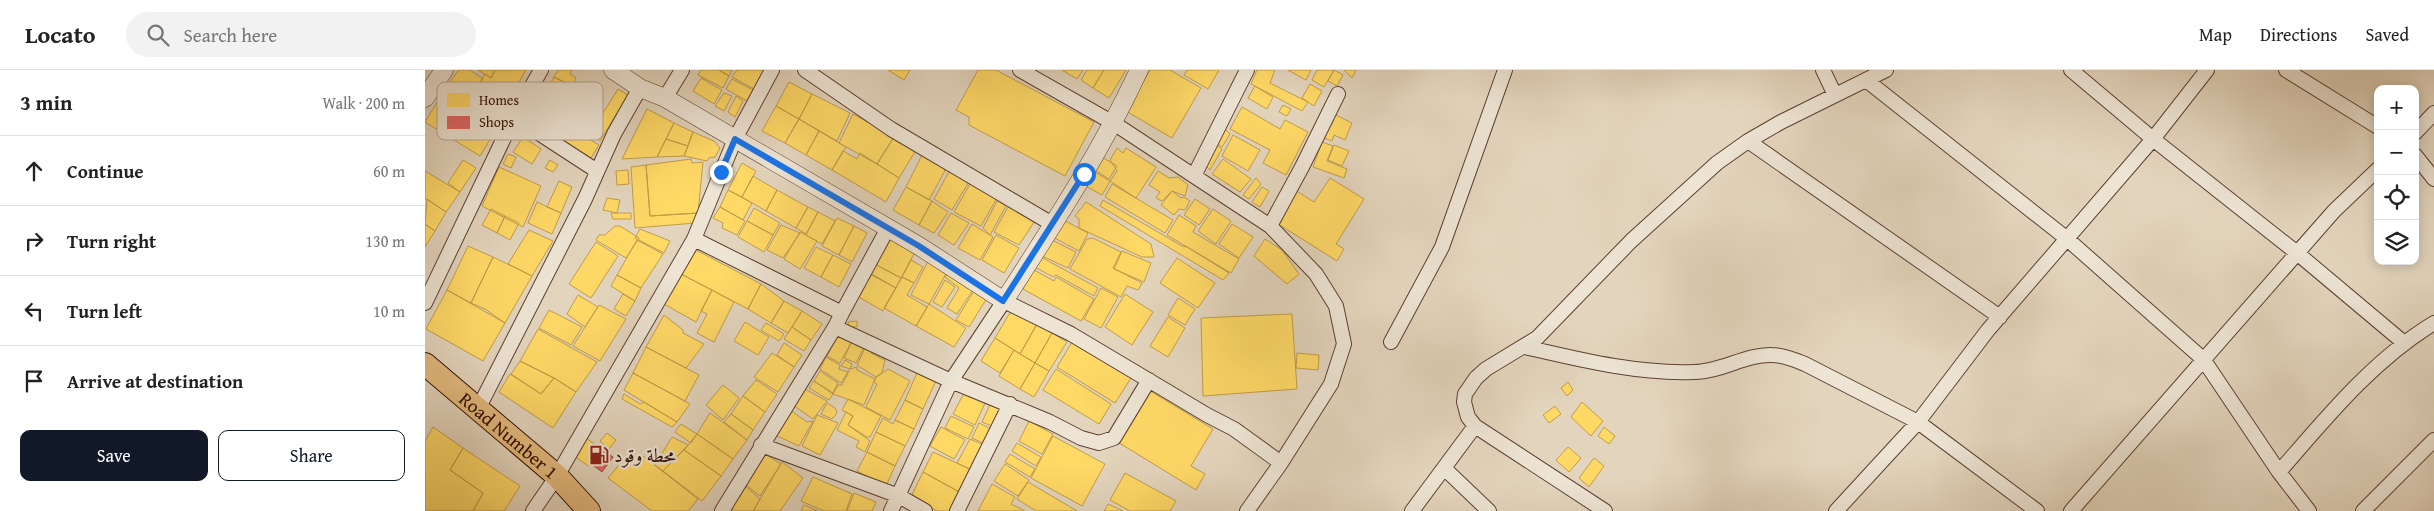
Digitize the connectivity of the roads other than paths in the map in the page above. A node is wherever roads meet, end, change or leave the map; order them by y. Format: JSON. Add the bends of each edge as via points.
{"nodes":[{"id":1,"x":444,"y":70,"type":"edge"},
{"id":2,"x":541,"y":70,"type":"edge"},
{"id":3,"x":613,"y":70,"type":"edge"},
{"id":4,"x":682,"y":70,"type":"edge"},
{"id":5,"x":772,"y":70,"type":"edge"},
{"id":6,"x":805,"y":70,"type":"edge"},
{"id":7,"x":1020,"y":70,"type":"edge"},
{"id":8,"x":1139,"y":70,"type":"edge"},
{"id":9,"x":1247,"y":70,"type":"edge"},
{"id":10,"x":1505,"y":70,"type":"edge"},
{"id":11,"x":1823,"y":70,"type":"edge"},
{"id":12,"x":1886,"y":70,"type":"edge"},
{"id":13,"x":2071,"y":70,"type":"edge"},
{"id":14,"x":2207,"y":70,"type":"edge"},
{"id":15,"x":2286,"y":70,"type":"edge"},
{"id":16,"x":1866,"y":80,"type":"junction"},
{"id":17,"x":534,"y":82,"type":"edge"},
{"id":18,"x":640,"y":88,"type":"junction"},
{"id":19,"x":1338,"y":94,"type":"dead end"},
{"id":20,"x":1835,"y":95,"type":"junction"},
{"id":21,"x":425,"y":98,"type":"edge"},
{"id":22,"x":665,"y":98,"type":"junction"},
{"id":23,"x":2434,"y":113,"type":"edge"},
{"id":24,"x":1115,"y":124,"type":"junction"},
{"id":25,"x":2374,"y":125,"type":"edge"},
{"id":26,"x":2417,"y":130,"type":"edge"},
{"id":27,"x":735,"y":139,"type":"junction"},
{"id":28,"x":2153,"y":139,"type":"junction"},
{"id":29,"x":503,"y":140,"type":"edge"},
{"id":30,"x":549,"y":140,"type":"edge"},
{"id":31,"x":1747,"y":141,"type":"junction"},
{"id":32,"x":2419,"y":160,"type":"edge"},
{"id":33,"x":597,"y":171,"type":"junction"},
{"id":34,"x":2374,"y":173,"type":"edge"},
{"id":35,"x":1194,"y":176,"type":"junction"},
{"id":36,"x":2434,"y":179,"type":"edge"},
{"id":37,"x":1054,"y":225,"type":"junction"},
{"id":38,"x":1270,"y":226,"type":"junction"},
{"id":39,"x":888,"y":228,"type":"junction"},
{"id":40,"x":2066,"y":238,"type":"junction"},
{"id":41,"x":694,"y":239,"type":"junction"},
{"id":42,"x":2297,"y":253,"type":"junction"},
{"id":43,"x":1003,"y":301,"type":"junction"},
{"id":44,"x":425,"y":303,"type":"edge"},
{"id":45,"x":842,"y":313,"type":"junction"},
{"id":46,"x":2000,"y":317,"type":"junction"},
{"id":47,"x":2434,"y":323,"type":"edge"},
{"id":48,"x":835,"y":327,"type":"junction"},
{"id":49,"x":1391,"y":342,"type":"dead end"},
{"id":50,"x":2403,"y":342,"type":"junction"},
{"id":51,"x":1525,"y":347,"type":"junction"},
{"id":52,"x":2203,"y":359,"type":"junction"},
{"id":53,"x":425,"y":364,"type":"edge"},
{"id":54,"x":1149,"y":380,"type":"junction"},
{"id":55,"x":951,"y":381,"type":"junction"},
{"id":56,"x":1009,"y":404,"type":"junction"},
{"id":57,"x":477,"y":411,"type":"junction"},
{"id":58,"x":1918,"y":422,"type":"junction"},
{"id":59,"x":1475,"y":426,"type":"junction"},
{"id":60,"x":2434,"y":440,"type":"edge"},
{"id":61,"x":761,"y":445,"type":"junction"},
{"id":62,"x":1281,"y":464,"type":"junction"},
{"id":63,"x":1444,"y":468,"type":"junction"},
{"id":64,"x":2279,"y":472,"type":"junction"},
{"id":65,"x":557,"y":476,"type":"junction"},
{"id":66,"x":899,"y":496,"type":"junction"},
{"id":67,"x":533,"y":511,"type":"edge"},
{"id":68,"x":589,"y":511,"type":"edge"},
{"id":69,"x":722,"y":511,"type":"edge"},
{"id":70,"x":891,"y":511,"type":"edge"},
{"id":71,"x":925,"y":511,"type":"edge"},
{"id":72,"x":957,"y":511,"type":"edge"},
{"id":73,"x":1247,"y":511,"type":"edge"},
{"id":74,"x":1412,"y":511,"type":"edge"},
{"id":75,"x":1489,"y":511,"type":"edge"},
{"id":76,"x":1605,"y":511,"type":"edge"},
{"id":77,"x":1836,"y":511,"type":"edge"},
{"id":78,"x":2037,"y":511,"type":"edge"},
{"id":79,"x":2071,"y":511,"type":"edge"},
{"id":80,"x":2309,"y":511,"type":"edge"},
{"id":81,"x":2363,"y":511,"type":"edge"}],
"edges":[{"from":1,"to":21,"type":"street"},
{"from":2,"to":17,"type":"street"},
{"from":3,"to":18,"type":"street"},
{"from":4,"to":22,"type":"street"},
{"from":5,"to":27,"type":"street"},
{"from":6,"to":37,"type":"street","via":[[891,129]]},
{"from":7,"to":24,"type":"street"},
{"from":8,"to":24,"type":"street"},
{"from":9,"to":35,"type":"street"},
{"from":10,"to":49,"type":"street","via":[[1442,247]]},
{"from":11,"to":20,"type":"street"},
{"from":12,"to":16,"type":"street"},
{"from":13,"to":28,"type":"street"},
{"from":14,"to":28,"type":"street"},
{"from":15,"to":25,"type":"street"},
{"from":16,"to":20,"type":"street"},
{"from":16,"to":40,"type":"street"},
{"from":18,"to":22,"type":"street"},
{"from":18,"to":33,"type":"street"},
{"from":19,"to":38,"type":"street"},
{"from":20,"to":31,"type":"street"},
{"from":22,"to":27,"type":"street"},
{"from":23,"to":26,"type":"street"},
{"from":24,"to":35,"type":"street"},
{"from":24,"to":37,"type":"street"},
{"from":27,"to":39,"type":"street"},
{"from":27,"to":41,"type":"street"},
{"from":28,"to":40,"type":"street"},
{"from":28,"to":42,"type":"street"},
{"from":29,"to":44,"type":"street"},
{"from":30,"to":33,"type":"street"},
{"from":31,"to":46,"type":"street"},
{"from":31,"to":51,"type":"street","via":[[1717,163],[1631,241],[1553,323]]},
{"from":32,"to":36,"type":"street"},
{"from":33,"to":57,"type":"street"},
{"from":34,"to":42,"type":"street","via":[[2334,210]]},
{"from":35,"to":38,"type":"street"},
{"from":37,"to":43,"type":"street"},
{"from":38,"to":62,"type":"street","via":[[1316,274],[1336,306],[1344,344],[1331,384]]},
{"from":39,"to":43,"type":"street"},
{"from":39,"to":45,"type":"street"},
{"from":40,"to":46,"type":"street"},
{"from":40,"to":52,"type":"street"},
{"from":41,"to":45,"type":"street"},
{"from":41,"to":65,"type":"street"},
{"from":42,"to":50,"type":"street"},
{"from":42,"to":52,"type":"street"},
{"from":43,"to":54,"type":"street","via":[[1071,334]]},
{"from":43,"to":55,"type":"street"},
{"from":45,"to":48,"type":"street"},
{"from":46,"to":58,"type":"street"},
{"from":47,"to":50,"type":"street"},
{"from":48,"to":55,"type":"street"},
{"from":48,"to":61,"type":"street"},
{"from":50,"to":64,"type":"street"},
{"from":51,"to":58,"type":"street","via":[[1595,363],[1663,372],[1696,372],[1774,355],[1805,364]]},
{"from":51,"to":59,"type":"street","via":[[1486,368],[1469,385],[1464,402],[1468,417]]},
{"from":52,"to":64,"type":"street"},
{"from":52,"to":79,"type":"street"},
{"from":53,"to":57,"type":"highway","name":"Road Number 1"},
{"from":54,"to":56,"type":"street","via":[[1114,438],[1099,443],[1081,438]]},
{"from":54,"to":62,"type":"street","via":[[1234,428]]},
{"from":55,"to":56,"type":"street"},
{"from":55,"to":66,"type":"street"},
{"from":56,"to":72,"type":"street"},
{"from":57,"to":65,"type":"highway","name":"Road Number 1"},
{"from":58,"to":77,"type":"street"},
{"from":58,"to":78,"type":"street"},
{"from":59,"to":63,"type":"street"},
{"from":59,"to":76,"type":"street"},
{"from":60,"to":81,"type":"street"},
{"from":61,"to":66,"type":"street"},
{"from":61,"to":69,"type":"street"},
{"from":62,"to":73,"type":"street"},
{"from":63,"to":74,"type":"street"},
{"from":63,"to":75,"type":"street"},
{"from":64,"to":80,"type":"street"},
{"from":65,"to":67,"type":"street"},
{"from":65,"to":68,"type":"highway","name":"Road Number 1"},
{"from":66,"to":70,"type":"street"},
{"from":66,"to":71,"type":"street"}]}
